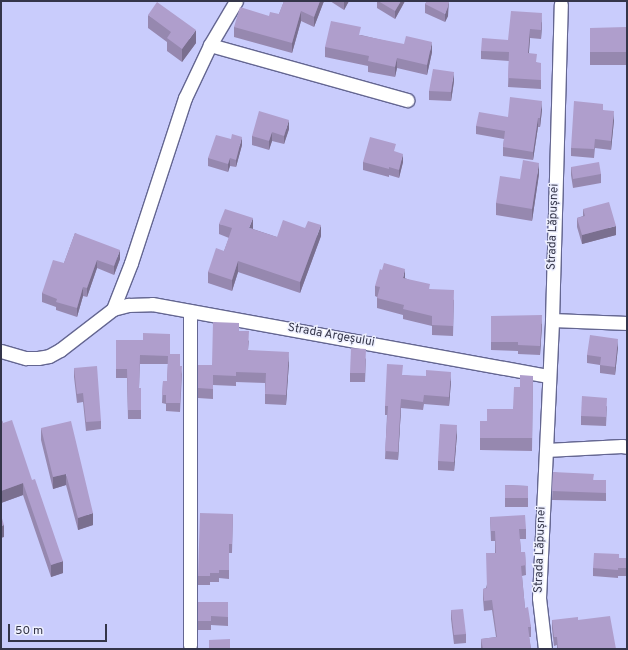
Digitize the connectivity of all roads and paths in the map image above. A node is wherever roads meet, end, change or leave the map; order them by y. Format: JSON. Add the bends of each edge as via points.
{"nodes":[{"id":1,"x":236,"y":1,"type":"edge"},
{"id":2,"x":561,"y":4,"type":"dead end"},
{"id":3,"x":210,"y":45,"type":"junction"},
{"id":4,"x":407,"y":100,"type":"dead end"},
{"id":5,"x":113,"y":309,"type":"junction"},
{"id":6,"x":190,"y":310,"type":"junction"},
{"id":7,"x":552,"y":320,"type":"junction"},
{"id":8,"x":627,"y":323,"type":"edge"},
{"id":9,"x":1,"y":351,"type":"edge"},
{"id":10,"x":549,"y":376,"type":"junction"},
{"id":11,"x":627,"y":447,"type":"edge"},
{"id":12,"x":546,"y":450,"type":"junction"},
{"id":13,"x":190,"y":645,"type":"dead end"},
{"id":14,"x":545,"y":649,"type":"edge"}],
"edges":[{"from":1,"to":3,"type":"street"},
{"from":2,"to":7,"type":"street","name":"Strada Lăpușnei"},
{"from":3,"to":4,"type":"street"},
{"from":3,"to":5,"type":"street","via":[[185,98],[131,263]]},
{"from":5,"to":6,"type":"street","name":"Strada Argeșului","via":[[128,305],[152,304]]},
{"from":5,"to":9,"type":"street","name":"Strada Argeșului","via":[[49,356],[26,358]]},
{"from":6,"to":10,"type":"street","name":"Strada Argeșului"},
{"from":6,"to":13,"type":"street"},
{"from":7,"to":8,"type":"street"},
{"from":7,"to":10,"type":"street","name":"Strada Lăpușnei"},
{"from":10,"to":12,"type":"street","name":"Strada Lăpușnei"},
{"from":11,"to":12,"type":"street"},
{"from":12,"to":14,"type":"street","name":"Strada Lăpușnei","via":[[539,598]]}]}
